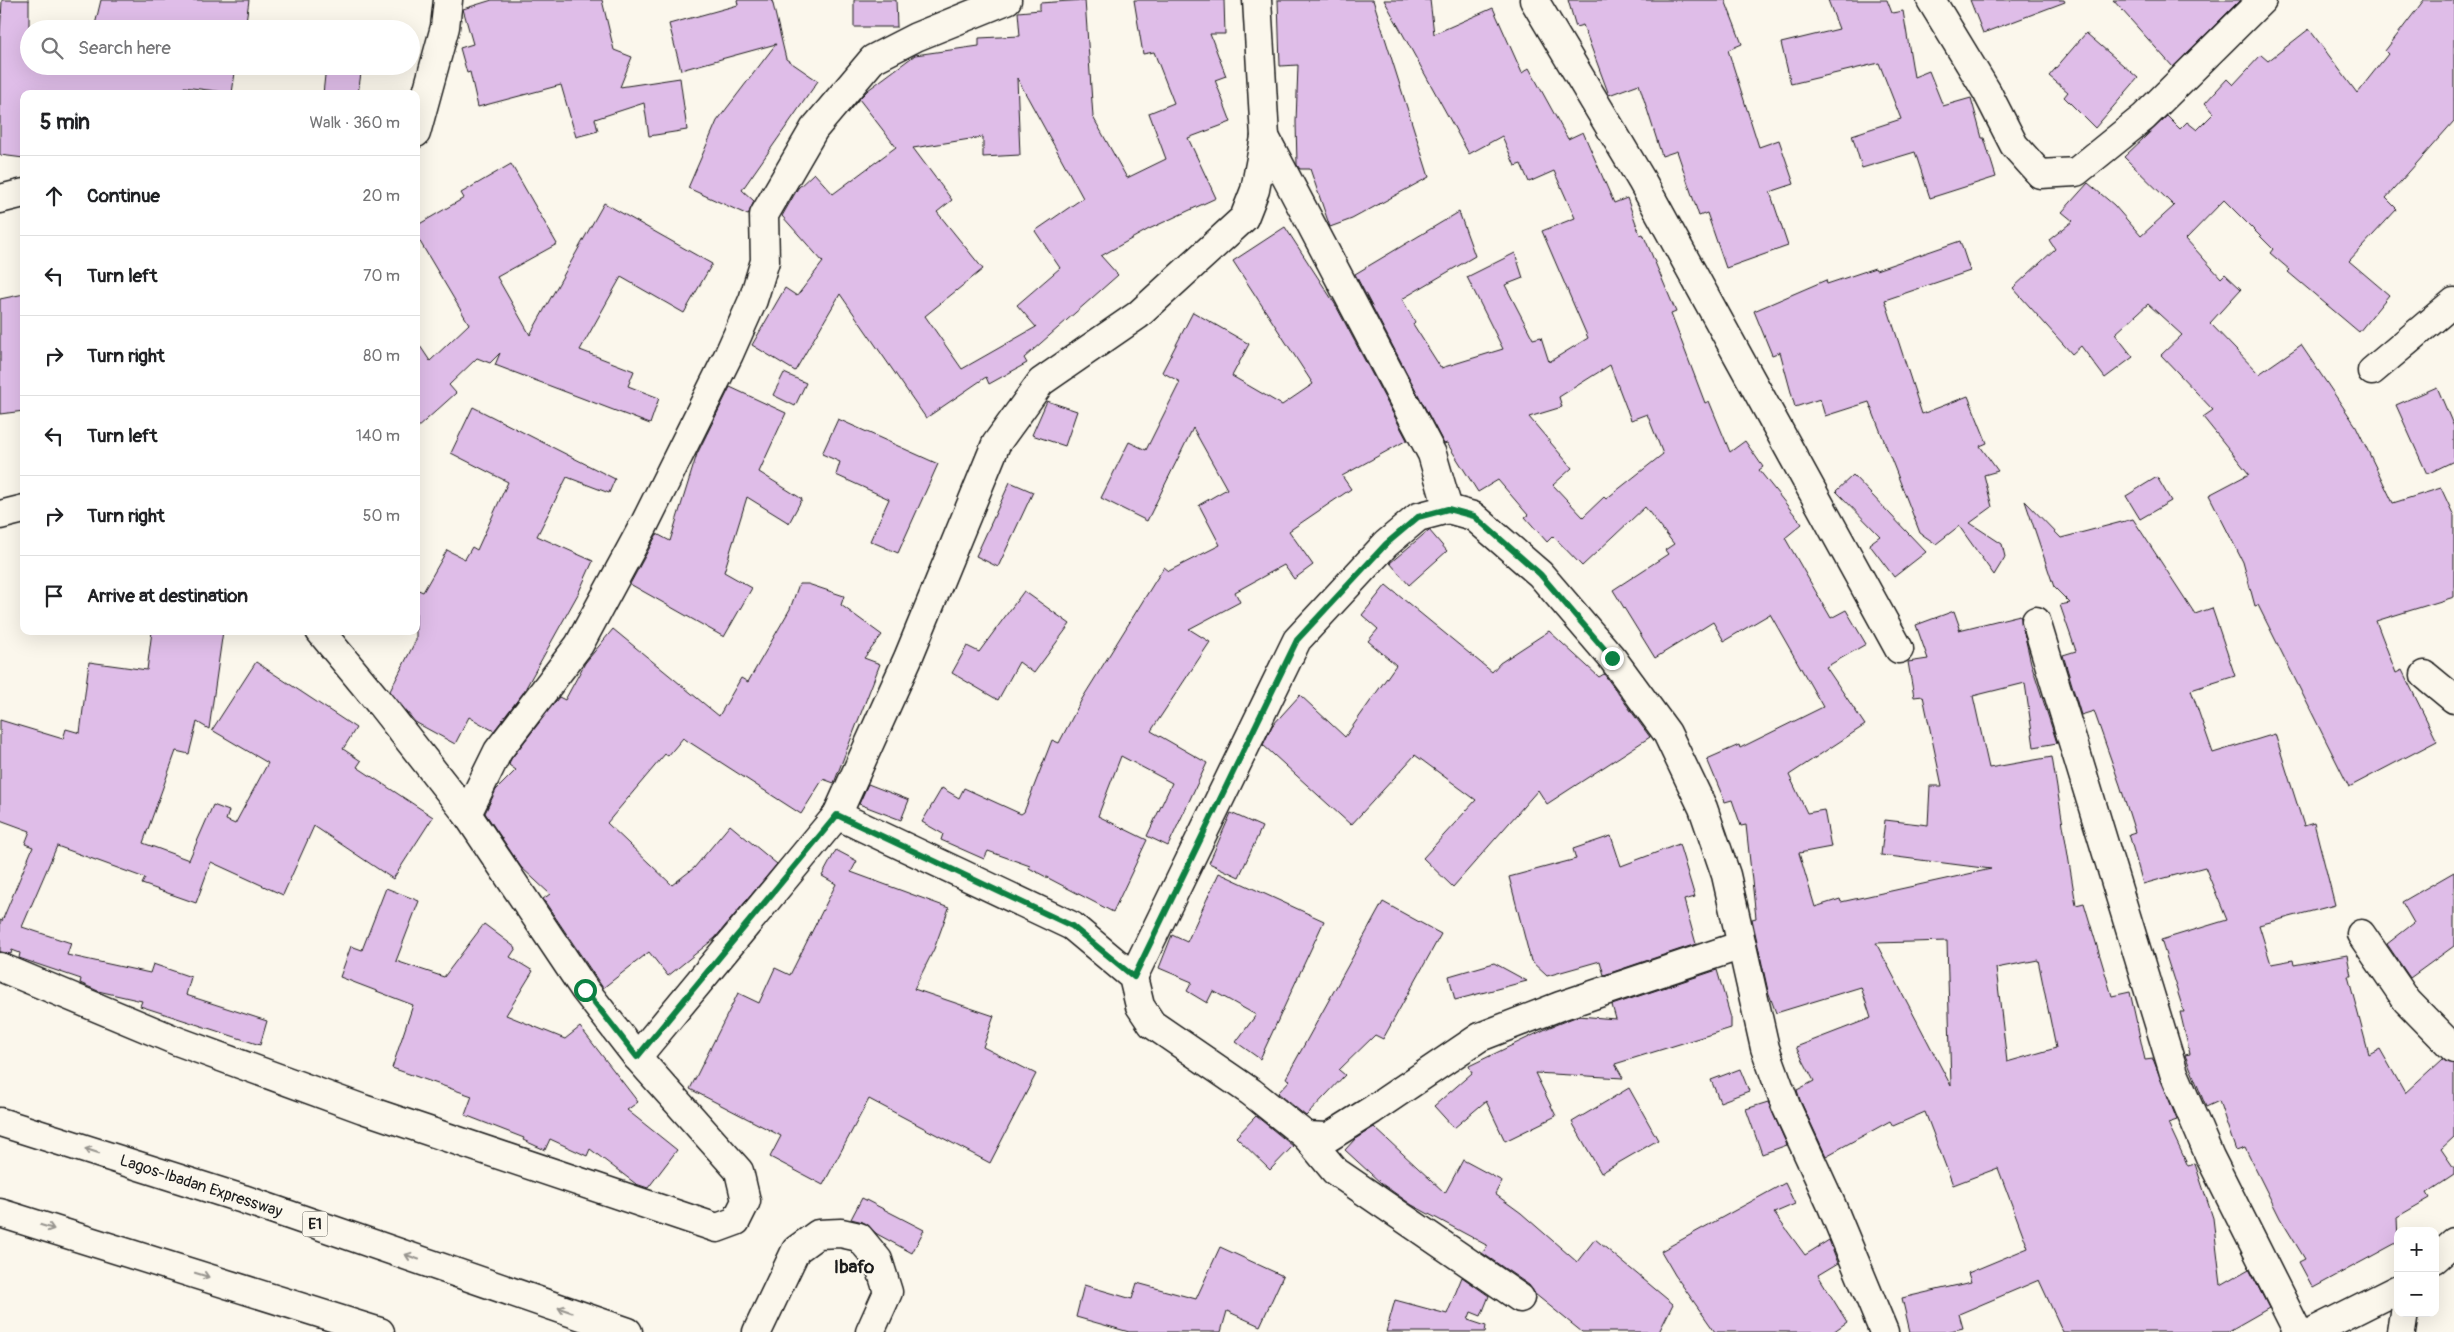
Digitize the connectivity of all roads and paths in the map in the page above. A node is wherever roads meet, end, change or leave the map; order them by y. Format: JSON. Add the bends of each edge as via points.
{"nodes":[{"id":1,"x":448,"y":0,"type":"edge"},
{"id":2,"x":1007,"y":0,"type":"edge"},
{"id":3,"x":1256,"y":0,"type":"edge"},
{"id":4,"x":1534,"y":0,"type":"edge"},
{"id":5,"x":1931,"y":0,"type":"edge"},
{"id":6,"x":2262,"y":0,"type":"edge"},
{"id":7,"x":420,"y":118,"type":"edge"},
{"id":8,"x":1265,"y":137,"type":"junction"},
{"id":9,"x":20,"y":195,"type":"edge"},
{"id":10,"x":0,"y":198,"type":"edge"},
{"id":11,"x":2454,"y":302,"type":"edge"},
{"id":12,"x":2372,"y":371,"type":"dead end"},
{"id":13,"x":20,"y":509,"type":"edge"},
{"id":14,"x":1448,"y":509,"type":"junction"},
{"id":15,"x":0,"y":515,"type":"edge"},
{"id":16,"x":2036,"y":621,"type":"dead end"},
{"id":17,"x":323,"y":635,"type":"edge"},
{"id":18,"x":1899,"y":649,"type":"dead end"},
{"id":19,"x":2425,"y":675,"type":"dead end"},
{"id":20,"x":2454,"y":699,"type":"edge"},
{"id":21,"x":467,"y":814,"type":"junction"},
{"id":22,"x":837,"y":815,"type":"junction"},
{"id":23,"x":2361,"y":934,"type":"dead end"},
{"id":24,"x":1742,"y":945,"type":"junction"},
{"id":25,"x":0,"y":967,"type":"edge"},
{"id":26,"x":1134,"y":977,"type":"junction"},
{"id":27,"x":2454,"y":1049,"type":"edge"},
{"id":28,"x":637,"y":1057,"type":"junction"},
{"id":29,"x":0,"y":1122,"type":"edge"},
{"id":30,"x":1306,"y":1136,"type":"junction"},
{"id":31,"x":0,"y":1213,"type":"edge"},
{"id":32,"x":2454,"y":1242,"type":"edge"},
{"id":33,"x":2439,"y":1255,"type":"edge"},
{"id":34,"x":2394,"y":1291,"type":"edge"},
{"id":35,"x":1520,"y":1298,"type":"dead end"},
{"id":36,"x":2403,"y":1317,"type":"edge"},
{"id":37,"x":380,"y":1332,"type":"edge"},
{"id":38,"x":628,"y":1332,"type":"edge"},
{"id":39,"x":757,"y":1332,"type":"edge"},
{"id":40,"x":870,"y":1332,"type":"edge"},
{"id":41,"x":1884,"y":1332,"type":"edge"},
{"id":42,"x":2298,"y":1332,"type":"edge"},
{"id":43,"x":2312,"y":1332,"type":"edge"},
{"id":44,"x":2401,"y":1332,"type":"edge"}],
"edges":[{"from":1,"to":7,"type":"main road","via":[[445,27]]},
{"from":2,"to":21,"type":"main road","via":[[916,37],[873,59],[814,129],[764,215],[765,261],[753,300],[654,505],[579,645],[498,751]]},
{"from":3,"to":8,"type":"main road"},
{"from":4,"to":18,"type":"main road","via":[[1642,181]]},
{"from":5,"to":6,"type":"main road","via":[[2014,145],[2040,174],[2076,172],[2144,117]]},
{"from":8,"to":14,"type":"main road","via":[[1432,454]]},
{"from":8,"to":22,"type":"main road","via":[[1255,190],[1244,218],[1138,315],[1041,382],[996,444],[908,658]]},
{"from":9,"to":10,"type":"main road"},
{"from":11,"to":12,"type":"main road"},
{"from":13,"to":15,"type":"main road"},
{"from":14,"to":24,"type":"main road","via":[[1474,516],[1540,574],[1612,658],[1667,733],[1703,808],[1726,875]]},
{"from":14,"to":26,"type":"main road","via":[[1418,517],[1386,544],[1297,640]]},
{"from":16,"to":42,"type":"main road","via":[[2174,1073],[2210,1157]]},
{"from":17,"to":21,"type":"main road"},
{"from":19,"to":20,"type":"main road"},
{"from":21,"to":28,"type":"main road","via":[[585,990]]},
{"from":22,"to":26,"type":"main road","via":[[1072,926]]},
{"from":22,"to":28,"type":"main road"},
{"from":23,"to":27,"type":"main road","via":[[2407,1001]]},
{"from":24,"to":30,"type":"main road","via":[[1560,1006],[1480,1037],[1329,1137]]},
{"from":24,"to":41,"type":"main road","via":[[1765,1048],[1786,1106]]},
{"from":25,"to":28,"type":"main road","via":[[177,1041],[363,1109],[717,1228],[736,1221],[746,1202],[740,1171]]},
{"from":26,"to":30,"type":"main road","via":[[1140,1006],[1152,1024],[1244,1087]]},
{"from":38,"to":29,"type":"main road","name":"Lagos-Ibadan Expressway","number":"E1","one_way":true,"via":[[243,1199]]},
{"from":30,"to":35,"type":"main road","via":[[1335,1172]]},
{"from":31,"to":37,"type":"main road","one_way":true},
{"from":32,"to":33,"type":"main road"},
{"from":34,"to":43,"type":"main road"},
{"from":36,"to":44,"type":"main road"},
{"from":39,"to":40,"type":"main road","via":[[796,1250],[818,1234],[841,1233],[859,1237],[878,1260],[888,1292]]}]}
